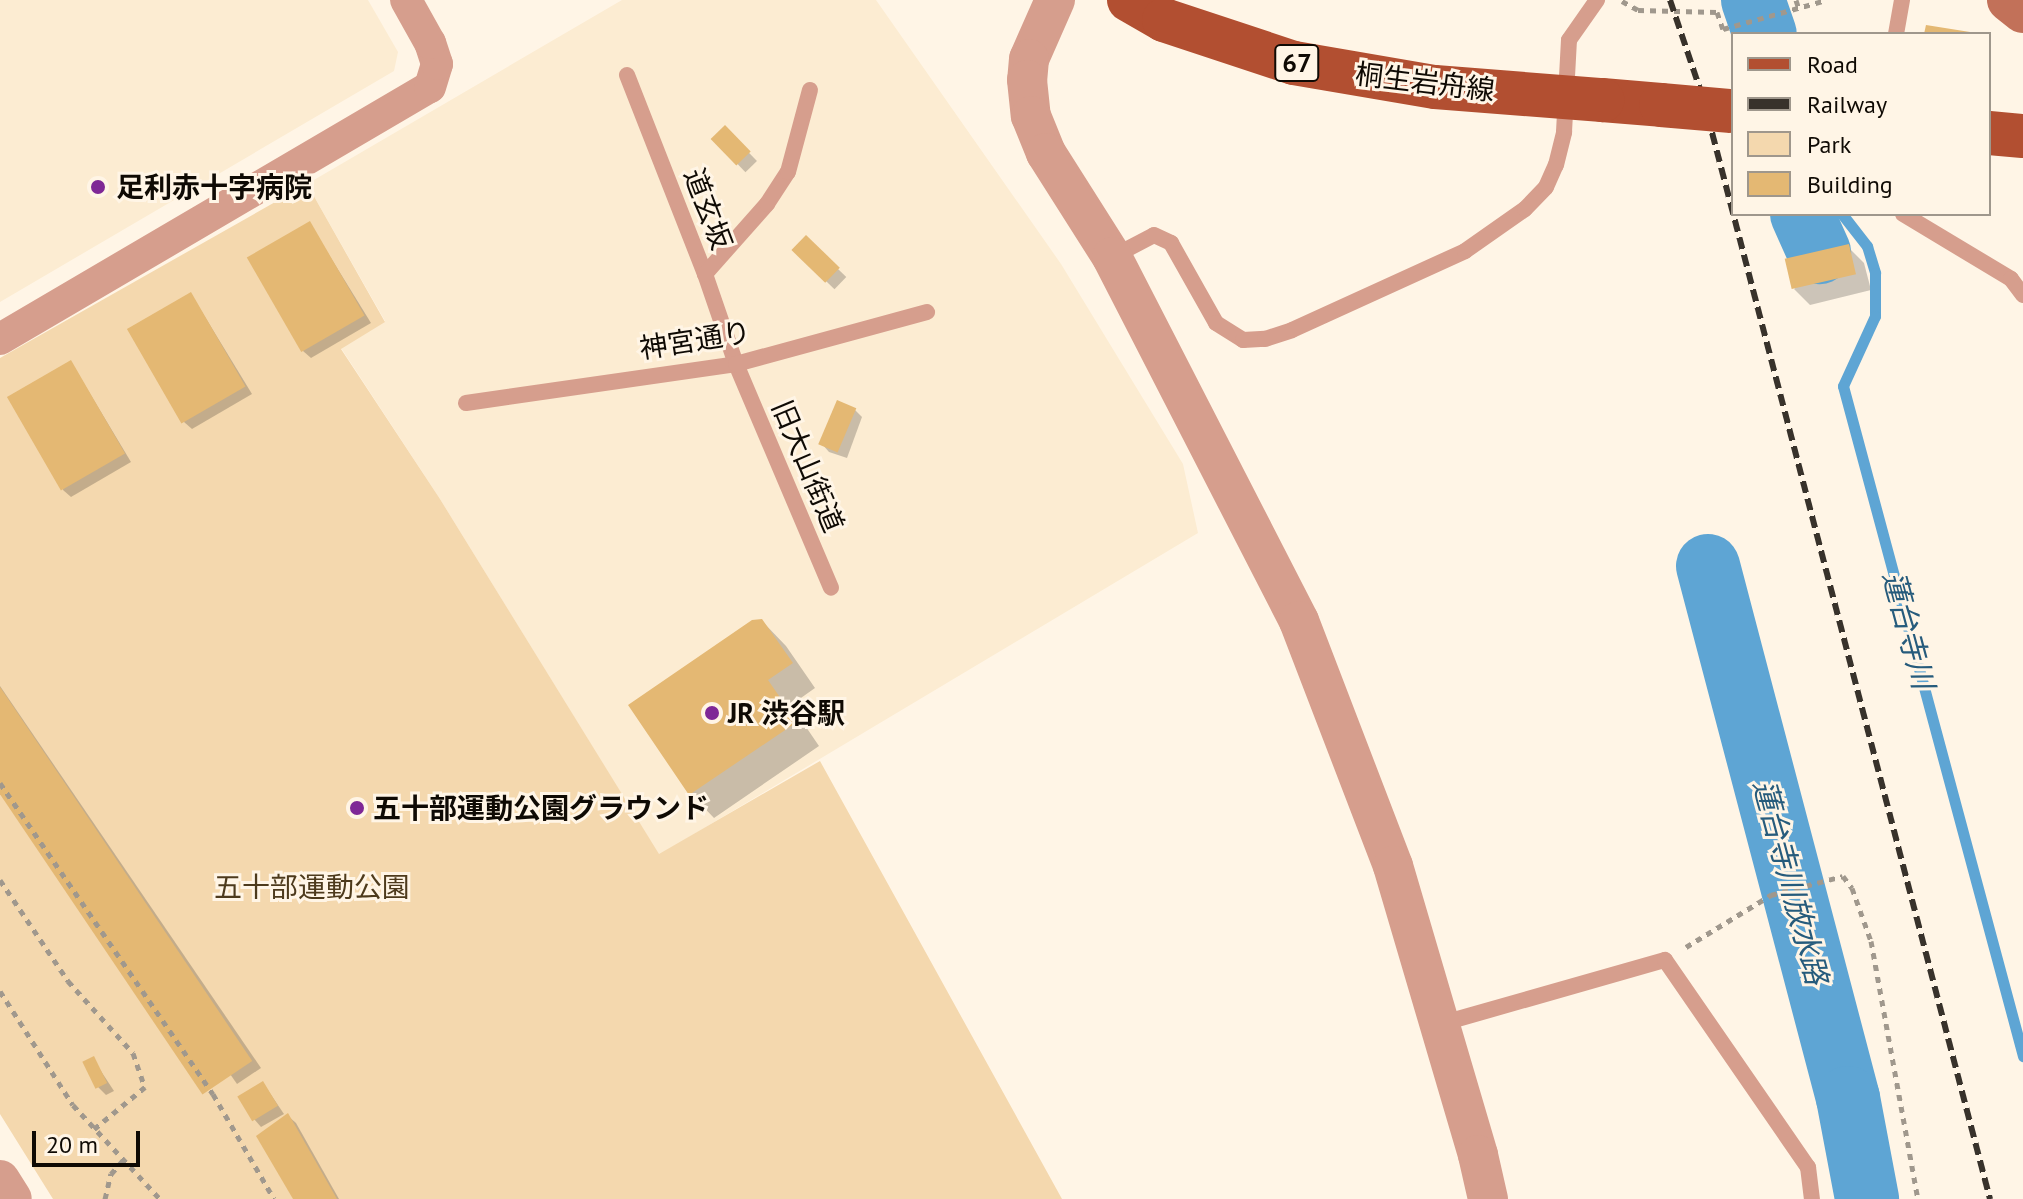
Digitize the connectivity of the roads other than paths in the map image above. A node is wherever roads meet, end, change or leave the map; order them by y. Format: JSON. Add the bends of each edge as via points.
{"nodes":[{"id":1,"x":406,"y":0,"type":"edge"},
{"id":2,"x":1055,"y":0,"type":"edge"},
{"id":3,"x":1129,"y":0,"type":"edge"},
{"id":4,"x":1597,"y":0,"type":"edge"},
{"id":5,"x":1902,"y":0,"type":"edge"},
{"id":6,"x":2009,"y":0,"type":"edge"},
{"id":7,"x":2023,"y":11,"type":"edge"},
{"id":8,"x":1896,"y":32,"type":"edge"},
{"id":9,"x":627,"y":75,"type":"dead end"},
{"id":10,"x":810,"y":90,"type":"dead end"},
{"id":11,"x":1731,"y":111,"type":"edge"},
{"id":12,"x":1991,"y":133,"type":"edge"},
{"id":13,"x":2023,"y":136,"type":"edge"},
{"id":14,"x":1906,"y":216,"type":"edge"},
{"id":15,"x":1112,"y":257,"type":"junction"},
{"id":16,"x":705,"y":274,"type":"junction"},
{"id":17,"x":2023,"y":295,"type":"edge"},
{"id":18,"x":927,"y":312,"type":"dead end"},
{"id":19,"x":0,"y":339,"type":"edge"},
{"id":20,"x":736,"y":364,"type":"junction"},
{"id":21,"x":466,"y":403,"type":"dead end"},
{"id":22,"x":831,"y":588,"type":"dead end"},
{"id":23,"x":1440,"y":1024,"type":"junction"},
{"id":24,"x":0,"y":1180,"type":"edge"},
{"id":25,"x":12,"y":1199,"type":"edge"},
{"id":26,"x":1488,"y":1199,"type":"edge"},
{"id":27,"x":1812,"y":1199,"type":"edge"}],
"edges":[{"from":1,"to":19,"type":"street","via":[[437,64],[430,87]]},
{"from":2,"to":15,"type":"street","via":[[1029,59],[1031,116],[1046,153]]},
{"from":3,"to":11,"type":"main road","name":"桐生岩舟線","number":"67","bridge":true,"via":[[1164,20],[1294,63],[1435,87]]},
{"from":4,"to":15,"type":"lane","via":[[1569,40],[1564,132],[1546,187],[1525,209],[1465,251],[1292,330],[1243,340],[1216,323],[1171,243],[1154,235]]},
{"from":5,"to":8,"type":"lane"},
{"from":6,"to":7,"type":"main road"},
{"from":9,"to":16,"type":"lane","name":"道玄坂"},
{"from":10,"to":16,"type":"lane","via":[[788,172]]},
{"from":12,"to":13,"type":"main road"},
{"from":14,"to":17,"type":"lane","via":[[2011,279]]},
{"from":15,"to":23,"type":"street","via":[[1299,621],[1375,813]]},
{"from":16,"to":20,"type":"lane","name":"道玄坂"},
{"from":18,"to":20,"type":"lane","name":"神宮通り"},
{"from":20,"to":21,"type":"lane","name":"神宮通り"},
{"from":20,"to":22,"type":"lane","name":"旧大山街道"},
{"from":23,"to":26,"type":"street"},
{"from":23,"to":27,"type":"lane","via":[[1665,960],[1808,1167]]},
{"from":24,"to":25,"type":"street"}]}
